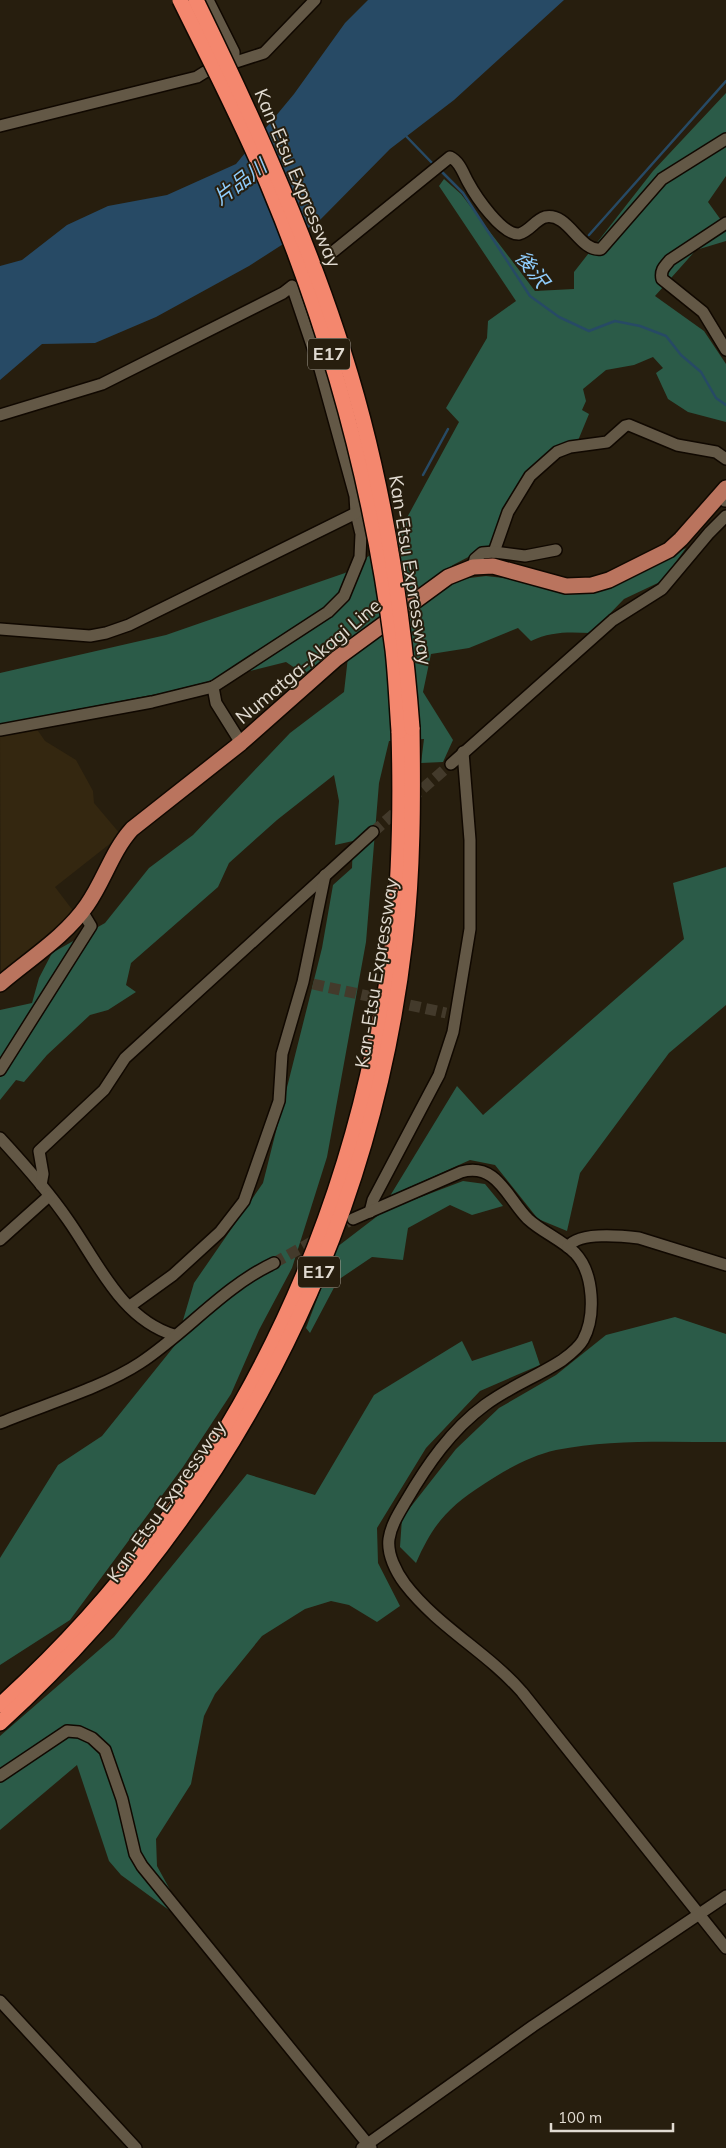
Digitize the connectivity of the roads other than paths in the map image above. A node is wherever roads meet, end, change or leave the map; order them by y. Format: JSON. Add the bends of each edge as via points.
{"nodes":[{"id":1,"x":180,"y":0,"type":"edge"},
{"id":2,"x":196,"y":0,"type":"edge"},
{"id":3,"x":208,"y":0,"type":"edge"},
{"id":4,"x":315,"y":0,"type":"edge"},
{"id":5,"x":234,"y":62,"type":"junction"},
{"id":6,"x":0,"y":126,"type":"edge"},
{"id":7,"x":726,"y":139,"type":"edge"},
{"id":8,"x":726,"y":223,"type":"edge"},
{"id":9,"x":334,"y":251,"type":"dead end"},
{"id":10,"x":726,"y":350,"type":"edge"},
{"id":11,"x":0,"y":415,"type":"edge"},
{"id":12,"x":726,"y":460,"type":"edge"},
{"id":13,"x":724,"y":497,"type":"edge"},
{"id":14,"x":356,"y":514,"type":"junction"},
{"id":15,"x":726,"y":516,"type":"edge"},
{"id":16,"x":556,"y":550,"type":"dead end"},
{"id":17,"x":494,"y":552,"type":"junction"},
{"id":18,"x":473,"y":567,"type":"junction"},
{"id":19,"x":0,"y":629,"type":"edge"},
{"id":20,"x":213,"y":687,"type":"junction"},
{"id":21,"x":0,"y":730,"type":"edge"},
{"id":22,"x":405,"y":730,"type":"junction"},
{"id":23,"x":241,"y":743,"type":"junction"},
{"id":24,"x":462,"y":752,"type":"junction"},
{"id":25,"x":451,"y":764,"type":"tunnel mouth"},
{"id":26,"x":373,"y":832,"type":"tunnel mouth"},
{"id":27,"x":325,"y":875,"type":"junction"},
{"id":28,"x":82,"y":911,"type":"junction"},
{"id":29,"x":0,"y":984,"type":"edge"},
{"id":30,"x":2,"y":1065,"type":"edge"},
{"id":31,"x":0,"y":1138,"type":"edge"},
{"id":32,"x":41,"y":1185,"type":"junction"},
{"id":33,"x":50,"y":1196,"type":"junction"},
{"id":34,"x":370,"y":1212,"type":"junction"},
{"id":35,"x":353,"y":1219,"type":"tunnel mouth"},
{"id":36,"x":0,"y":1240,"type":"edge"},
{"id":37,"x":568,"y":1247,"type":"junction"},
{"id":38,"x":274,"y":1263,"type":"tunnel mouth"},
{"id":39,"x":726,"y":1265,"type":"edge"},
{"id":40,"x":130,"y":1306,"type":"junction"},
{"id":41,"x":174,"y":1335,"type":"junction"},
{"id":42,"x":0,"y":1423,"type":"edge"},
{"id":43,"x":0,"y":1705,"type":"edge"},
{"id":44,"x":0,"y":1723,"type":"edge"},
{"id":45,"x":0,"y":1776,"type":"edge"},
{"id":46,"x":726,"y":1896,"type":"edge"},
{"id":47,"x":698,"y":1913,"type":"junction"},
{"id":48,"x":726,"y":1948,"type":"edge"},
{"id":49,"x":0,"y":2001,"type":"edge"},
{"id":50,"x":367,"y":2147,"type":"edge"},
{"id":51,"x":136,"y":2148,"type":"edge"}],
"edges":[{"from":1,"to":22,"type":"highway","name":"Kan-Etsu Expressway","number":"E17","bridge":true,"via":[[268,186],[325,340],[364,484],[382,572]]},
{"from":2,"to":22,"type":"highway","name":"Kan-Etsu Expressway","number":"E17","bridge":true,"via":[[282,183],[338,334],[362,418],[395,568],[406,649]]},
{"from":3,"to":5,"type":"street","via":[[234,52]]},
{"from":4,"to":5,"type":"street","via":[[264,53]]},
{"from":5,"to":6,"type":"street","via":[[197,77]]},
{"from":7,"to":9,"type":"street","via":[[662,179],[605,247],[597,250],[555,218],[539,220],[524,233],[509,233],[450,157]]},
{"from":8,"to":10,"type":"street","via":[[670,260],[661,274],[662,279],[703,312]]},
{"from":11,"to":14,"type":"street","via":[[102,384],[292,286],[348,468]]},
{"from":12,"to":17,"type":"street","via":[[716,452],[677,445],[629,426],[607,442],[562,450],[530,476],[508,512]]},
{"from":13,"to":18,"type":"main road","name":"Numatga-Akagi Line","via":[[669,550],[592,585],[566,586],[504,568]]},
{"from":14,"to":19,"type":"street","via":[[129,625],[106,633],[90,636]]},
{"from":14,"to":20,"type":"street","via":[[362,545],[344,596],[328,612]]},
{"from":15,"to":24,"type":"street","via":[[662,589],[613,620]]},
{"from":16,"to":17,"type":"street","via":[[525,556]]},
{"from":17,"to":18,"type":"street","via":[[482,553],[475,559]]},
{"from":18,"to":23,"type":"main road","name":"Numatga-Akagi Line","via":[[434,586],[336,659]]},
{"from":20,"to":21,"type":"street","via":[[152,702]]},
{"from":20,"to":23,"type":"street","via":[[216,703]]},
{"from":22,"to":43,"type":"highway","name":"Kan-Etsu Expressway","number":"E17","via":[[398,870],[381,1015],[350,1147],[310,1264],[256,1376],[192,1484],[112,1590]]},
{"from":22,"to":44,"type":"highway","name":"Kan-Etsu Expressway","number":"E17","via":[[411,872],[394,1016],[362,1149],[321,1267],[269,1378],[200,1494],[122,1598]]},
{"from":23,"to":28,"type":"main road","name":"Numatga-Akagi Line","via":[[132,829]]},
{"from":24,"to":25,"type":"street"},
{"from":24,"to":34,"type":"street","via":[[470,840],[470,929],[439,1075],[373,1200]]},
{"from":26,"to":27,"type":"street"},
{"from":27,"to":32,"type":"street","via":[[125,1058],[104,1090],[43,1146],[39,1155],[43,1174]]},
{"from":27,"to":40,"type":"street","via":[[308,983],[282,1054],[278,1101],[244,1201],[220,1232],[173,1275]]},
{"from":28,"to":29,"type":"main road","name":"Numatga-Akagi Line"},
{"from":28,"to":30,"type":"street","via":[[91,926]]},
{"from":31,"to":32,"type":"street"},
{"from":32,"to":33,"type":"street"},
{"from":33,"to":36,"type":"street"},
{"from":33,"to":40,"type":"street","via":[[109,1282]]},
{"from":34,"to":35,"type":"street"},
{"from":34,"to":37,"type":"street","via":[[462,1172],[481,1170],[496,1179],[542,1231]]},
{"from":37,"to":39,"type":"street","via":[[576,1241],[591,1238],[627,1236]]},
{"from":37,"to":47,"type":"street","via":[[583,1265],[591,1298],[583,1339],[570,1354],[544,1372],[504,1392],[465,1421],[422,1474],[392,1526],[391,1556],[406,1586],[442,1624],[510,1678]]},
{"from":38,"to":41,"type":"street","via":[[244,1278]]},
{"from":40,"to":41,"type":"street","via":[[150,1324]]},
{"from":41,"to":42,"type":"street","via":[[169,1342],[119,1375]]},
{"from":45,"to":50,"type":"street","via":[[67,1731],[92,1738],[105,1750],[122,1799],[135,1854],[142,1866]]},
{"from":46,"to":47,"type":"street"},
{"from":47,"to":48,"type":"street"},
{"from":47,"to":50,"type":"street","via":[[533,2026]]},
{"from":49,"to":51,"type":"street"}]}
